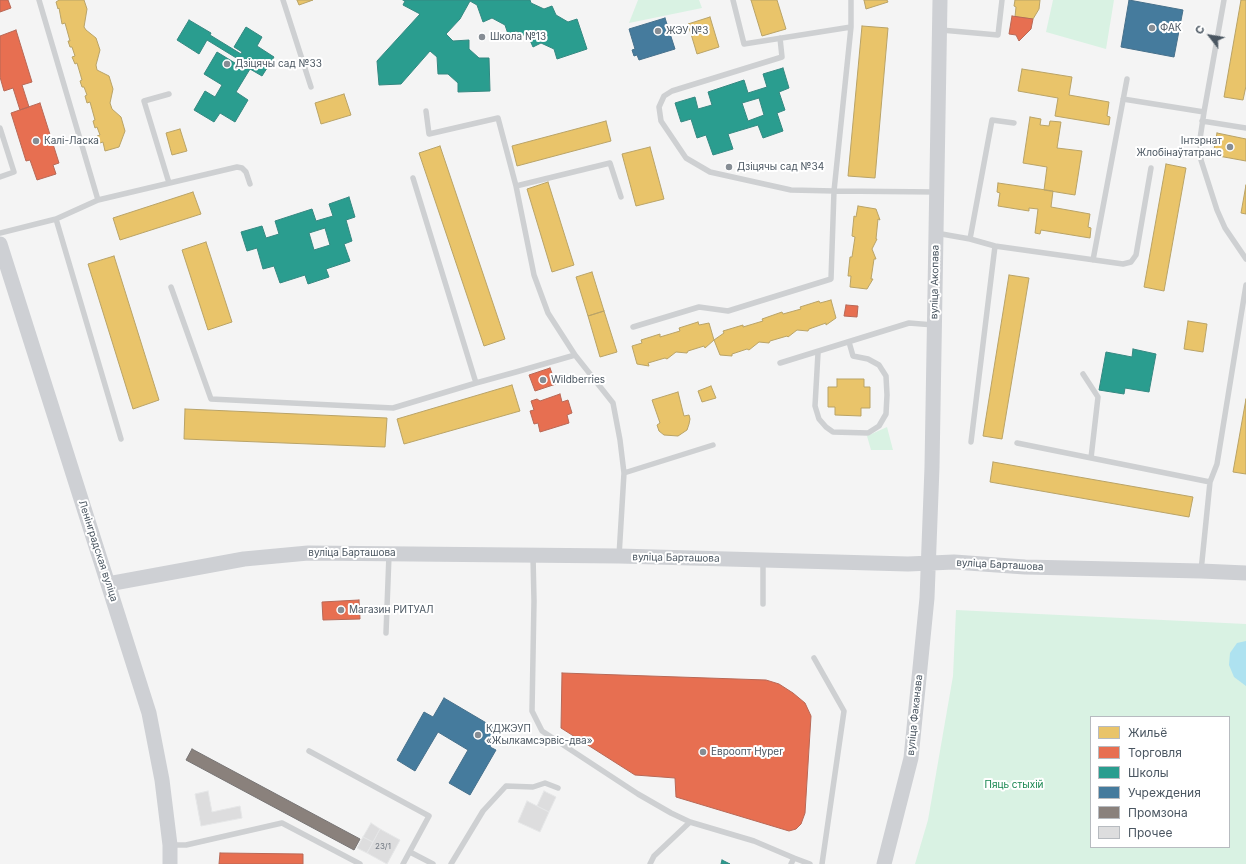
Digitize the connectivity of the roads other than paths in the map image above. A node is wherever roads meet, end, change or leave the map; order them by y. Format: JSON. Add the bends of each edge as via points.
{"nodes":[{"id":1,"x":39,"y":0,"type":"edge"},
{"id":2,"x":283,"y":0,"type":"edge"},
{"id":3,"x":734,"y":0,"type":"edge"},
{"id":4,"x":851,"y":0,"type":"edge"},
{"id":5,"x":940,"y":0,"type":"edge"},
{"id":6,"x":1002,"y":0,"type":"edge"},
{"id":7,"x":1224,"y":0,"type":"edge"},
{"id":8,"x":851,"y":27,"type":"junction"},
{"id":9,"x":941,"y":30,"type":"junction"},
{"id":10,"x":780,"y":38,"type":"junction"},
{"id":11,"x":1127,"y":79,"type":"dead end"},
{"id":12,"x":311,"y":87,"type":"dead end"},
{"id":13,"x":169,"y":94,"type":"dead end"},
{"id":14,"x":1123,"y":99,"type":"junction"},
{"id":15,"x":426,"y":111,"type":"dead end"},
{"id":16,"x":1204,"y":112,"type":"junction"},
{"id":17,"x":1202,"y":121,"type":"junction"},
{"id":18,"x":1014,"y":123,"type":"dead end"},
{"id":19,"x":0,"y":128,"type":"edge"},
{"id":20,"x":1246,"y":128,"type":"edge"},
{"id":21,"x":1151,"y":168,"type":"dead end"},
{"id":22,"x":0,"y":176,"type":"edge"},
{"id":23,"x":413,"y":178,"type":"dead end"},
{"id":24,"x":169,"y":183,"type":"junction"},
{"id":25,"x":250,"y":184,"type":"dead end"},
{"id":26,"x":516,"y":186,"type":"junction"},
{"id":27,"x":834,"y":191,"type":"junction"},
{"id":28,"x":937,"y":192,"type":"junction"},
{"id":29,"x":621,"y":197,"type":"dead end"},
{"id":30,"x":98,"y":200,"type":"junction"},
{"id":31,"x":56,"y":219,"type":"junction"},
{"id":32,"x":0,"y":233,"type":"edge"},
{"id":33,"x":936,"y":234,"type":"junction"},
{"id":34,"x":970,"y":239,"type":"junction"},
{"id":35,"x":0,"y":244,"type":"edge"},
{"id":36,"x":995,"y":246,"type":"junction"},
{"id":37,"x":1246,"y":259,"type":"edge"},
{"id":38,"x":1093,"y":260,"type":"junction"},
{"id":39,"x":1246,"y":285,"type":"edge"},
{"id":40,"x":171,"y":288,"type":"dead end"},
{"id":41,"x":934,"y":325,"type":"junction"},
{"id":42,"x":633,"y":327,"type":"dead end"},
{"id":43,"x":849,"y":342,"type":"junction"},
{"id":44,"x":818,"y":353,"type":"junction"},
{"id":45,"x":575,"y":354,"type":"junction"},
{"id":46,"x":780,"y":363,"type":"dead end"},
{"id":47,"x":1082,"y":374,"type":"dead end"},
{"id":48,"x":476,"y":383,"type":"junction"},
{"id":49,"x":121,"y":438,"type":"dead end"},
{"id":50,"x":971,"y":442,"type":"dead end"},
{"id":51,"x":1017,"y":443,"type":"dead end"},
{"id":52,"x":713,"y":445,"type":"dead end"},
{"id":53,"x":1091,"y":458,"type":"junction"},
{"id":54,"x":624,"y":473,"type":"junction"},
{"id":55,"x":1210,"y":482,"type":"junction"},
{"id":56,"x":389,"y":553,"type":"junction"},
{"id":57,"x":533,"y":555,"type":"junction"},
{"id":58,"x":619,"y":556,"type":"junction"},
{"id":59,"x":763,"y":560,"type":"junction"},
{"id":60,"x":928,"y":563,"type":"junction"},
{"id":61,"x":1201,"y":571,"type":"junction"},
{"id":62,"x":1246,"y":573,"type":"edge"},
{"id":63,"x":108,"y":584,"type":"junction"},
{"id":64,"x":763,"y":604,"type":"dead end"},
{"id":65,"x":386,"y":633,"type":"dead end"},
{"id":66,"x":814,"y":658,"type":"dead end"},
{"id":67,"x":309,"y":751,"type":"dead end"},
{"id":68,"x":558,"y":788,"type":"dead end"},
{"id":69,"x":690,"y":822,"type":"junction"},
{"id":70,"x":170,"y":845,"type":"junction"},
{"id":71,"x":410,"y":852,"type":"junction"},
{"id":72,"x":794,"y":858,"type":"junction"},
{"id":73,"x":170,"y":864,"type":"edge"},
{"id":74,"x":360,"y":864,"type":"edge"},
{"id":75,"x":403,"y":864,"type":"edge"},
{"id":76,"x":433,"y":864,"type":"edge"},
{"id":77,"x":451,"y":864,"type":"edge"},
{"id":78,"x":650,"y":864,"type":"edge"},
{"id":79,"x":791,"y":864,"type":"edge"},
{"id":80,"x":810,"y":864,"type":"edge"},
{"id":81,"x":822,"y":864,"type":"edge"},
{"id":82,"x":884,"y":864,"type":"edge"}],
"edges":[{"from":1,"to":30,"type":"lane"},
{"from":2,"to":12,"type":"lane"},
{"from":3,"to":10,"type":"lane","via":[[744,44]]},
{"from":4,"to":8,"type":"lane"},
{"from":5,"to":9,"type":"main road","name":"вуліца Акопава"},
{"from":6,"to":9,"type":"lane","via":[[998,35]]},
{"from":7,"to":16,"type":"lane"},
{"from":8,"to":10,"type":"lane"},
{"from":8,"to":27,"type":"lane"},
{"from":9,"to":28,"type":"main road","name":"вуліца Акопава"},
{"from":10,"to":27,"type":"lane","via":[[782,57],[672,91],[664,96],[659,108],[661,121],[686,158],[710,172],[791,190]]},
{"from":11,"to":14,"type":"lane"},
{"from":13,"to":24,"type":"lane","via":[[144,101]]},
{"from":14,"to":16,"type":"lane"},
{"from":14,"to":38,"type":"lane"},
{"from":15,"to":26,"type":"lane","via":[[429,134],[498,118]]},
{"from":16,"to":17,"type":"lane"},
{"from":17,"to":20,"type":"lane"},
{"from":17,"to":37,"type":"lane","via":[[1201,160],[1216,210]]},
{"from":18,"to":34,"type":"lane","via":[[992,120]]},
{"from":19,"to":22,"type":"lane","via":[[14,172]]},
{"from":21,"to":38,"type":"lane","via":[[1136,255],[1131,262],[1123,264]]},
{"from":23,"to":48,"type":"lane"},
{"from":24,"to":25,"type":"lane","via":[[238,167],[246,172]]},
{"from":24,"to":30,"type":"lane"},
{"from":26,"to":29,"type":"lane","via":[[610,163]]},
{"from":26,"to":45,"type":"lane","via":[[534,275],[548,313]]},
{"from":27,"to":28,"type":"lane"},
{"from":27,"to":42,"type":"lane","via":[[831,279],[728,312],[699,307]]},
{"from":28,"to":33,"type":"main road","name":"вуліца Акопава"},
{"from":30,"to":31,"type":"lane"},
{"from":31,"to":32,"type":"lane"},
{"from":31,"to":49,"type":"lane"},
{"from":33,"to":34,"type":"lane"},
{"from":33,"to":41,"type":"main road","name":"вуліца Акопава"},
{"from":34,"to":36,"type":"lane"},
{"from":35,"to":63,"type":"main road","name":"Ленінградская вуліца"},
{"from":36,"to":38,"type":"lane"},
{"from":36,"to":50,"type":"lane"},
{"from":39,"to":55,"type":"lane","via":[[1217,464]]},
{"from":40,"to":48,"type":"lane","via":[[211,399],[394,408]]},
{"from":41,"to":43,"type":"lane","via":[[909,323]]},
{"from":41,"to":60,"type":"main road","name":"вуліца Акопава"},
{"from":43,"to":44,"type":"lane"},
{"from":43,"to":44,"type":"lane","via":[[852,356],[868,359],[879,365],[886,376],[886,414],[879,426],[868,433],[833,432],[819,419],[815,406]]},
{"from":44,"to":46,"type":"lane"},
{"from":45,"to":48,"type":"lane"},
{"from":45,"to":54,"type":"lane","via":[[613,404]]},
{"from":47,"to":53,"type":"lane","via":[[1098,397]]},
{"from":51,"to":53,"type":"lane"},
{"from":52,"to":54,"type":"lane"},
{"from":53,"to":55,"type":"lane"},
{"from":54,"to":58,"type":"lane"},
{"from":55,"to":61,"type":"lane"},
{"from":56,"to":57,"type":"main road","name":"вуліца Барташова"},
{"from":56,"to":63,"type":"main road","name":"вуліца Барташова","via":[[308,553],[244,559]]},
{"from":56,"to":65,"type":"lane"},
{"from":57,"to":58,"type":"main road","name":"вуліца Барташова"},
{"from":57,"to":69,"type":"lane","via":[[532,711],[542,731],[638,794]]},
{"from":58,"to":59,"type":"main road","name":"вуліца Барташова"},
{"from":59,"to":60,"type":"main road","name":"вуліца Барташова"},
{"from":59,"to":64,"type":"lane"},
{"from":60,"to":61,"type":"main road","name":"вуліца Барташова"},
{"from":60,"to":82,"type":"main road","name":"вуліца Факанава","via":[[927,598],[911,758]]},
{"from":61,"to":62,"type":"main road","name":"вуліца Барташова"},
{"from":63,"to":70,"type":"main road","name":"Ленінградская вуліца","via":[[149,713],[162,780]]},
{"from":66,"to":81,"type":"lane","via":[[844,711]]},
{"from":67,"to":71,"type":"lane","via":[[429,816]]},
{"from":68,"to":77,"type":"lane","via":[[544,783],[533,787],[506,786],[483,811]]},
{"from":69,"to":72,"type":"lane","via":[[754,841]]},
{"from":69,"to":78,"type":"lane","via":[[654,856]]},
{"from":70,"to":73,"type":"main road","name":"Ленінградская вуліца"},
{"from":70,"to":74,"type":"lane","via":[[186,845],[282,823]]},
{"from":71,"to":75,"type":"lane"},
{"from":71,"to":76,"type":"lane"},
{"from":72,"to":79,"type":"lane"},
{"from":72,"to":80,"type":"lane"}]}
